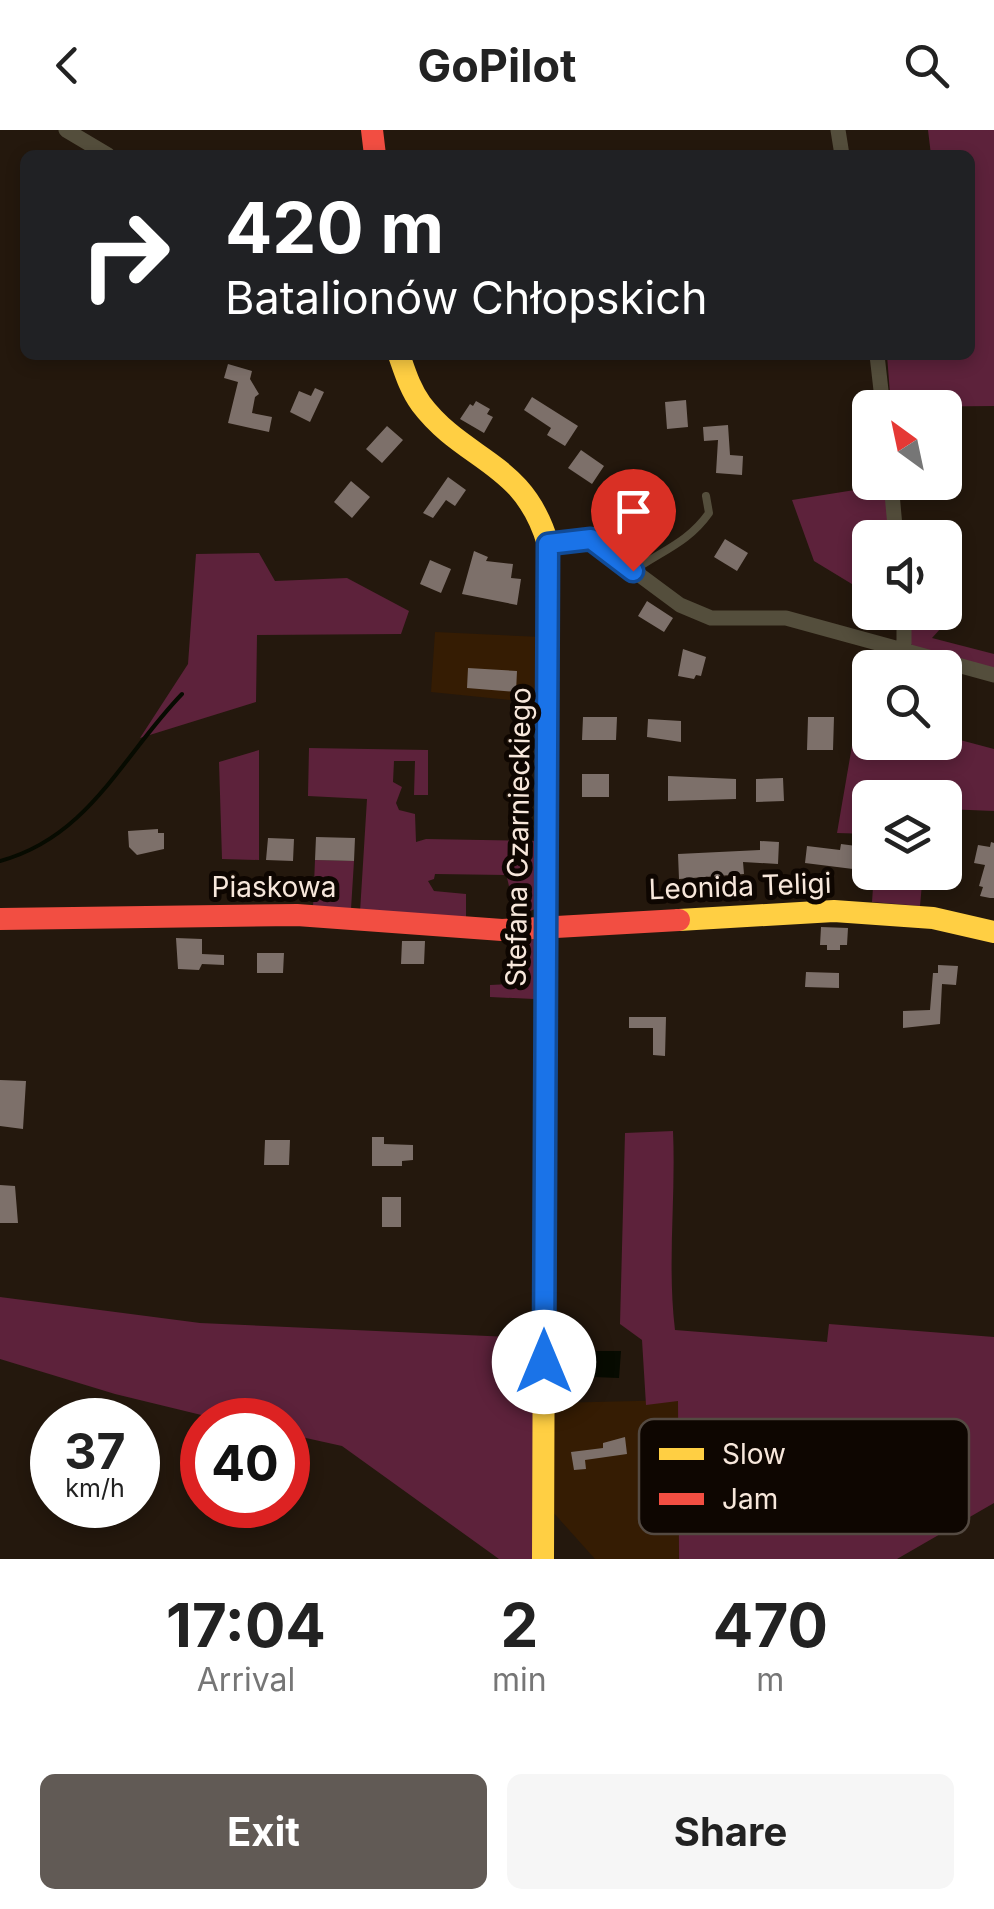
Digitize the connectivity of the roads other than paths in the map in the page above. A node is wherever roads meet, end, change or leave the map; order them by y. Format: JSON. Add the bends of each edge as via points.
{"nodes":[{"id":1,"x":66,"y":130,"type":"edge"},
{"id":2,"x":100,"y":150,"type":"edge"},
{"id":3,"x":400,"y":360,"type":"edge"},
{"id":4,"x":878,"y":360,"type":"edge"},
{"id":5,"x":881,"y":390,"type":"edge"},
{"id":6,"x":706,"y":496,"type":"dead end"},
{"id":7,"x":548,"y":544,"type":"junction"},
{"id":8,"x":633,"y":571,"type":"junction"},
{"id":9,"x":897,"y":650,"type":"edge"},
{"id":10,"x":962,"y":667,"type":"edge"},
{"id":11,"x":994,"y":675,"type":"edge"},
{"id":12,"x":0,"y":919,"type":"edge"},
{"id":13,"x":547,"y":926,"type":"junction"},
{"id":14,"x":994,"y":932,"type":"edge"},
{"id":15,"x":542,"y":1559,"type":"edge"}],
"edges":[{"from":1,"to":2,"type":"street"},
{"from":3,"to":7,"type":"street","name":"Stefana Czarnieckiego","via":[[418,403],[524,492]]},
{"from":4,"to":5,"type":"street"},
{"from":6,"to":8,"type":"lane","via":[[708,513],[700,525]]},
{"from":7,"to":8,"type":"street","via":[[591,539]]},
{"from":7,"to":13,"type":"street","name":"Stefana Czarnieckiego"},
{"from":8,"to":9,"type":"street","via":[[680,606],[711,618],[786,618]]},
{"from":10,"to":11,"type":"street"},
{"from":12,"to":13,"type":"street","name":"Piaskowa","via":[[298,915],[502,930]]},
{"from":13,"to":14,"type":"street","name":"Leonida Teligi","via":[[834,911],[933,918]]},
{"from":13,"to":15,"type":"street","name":"Stefana Czarnieckiego"}]}
